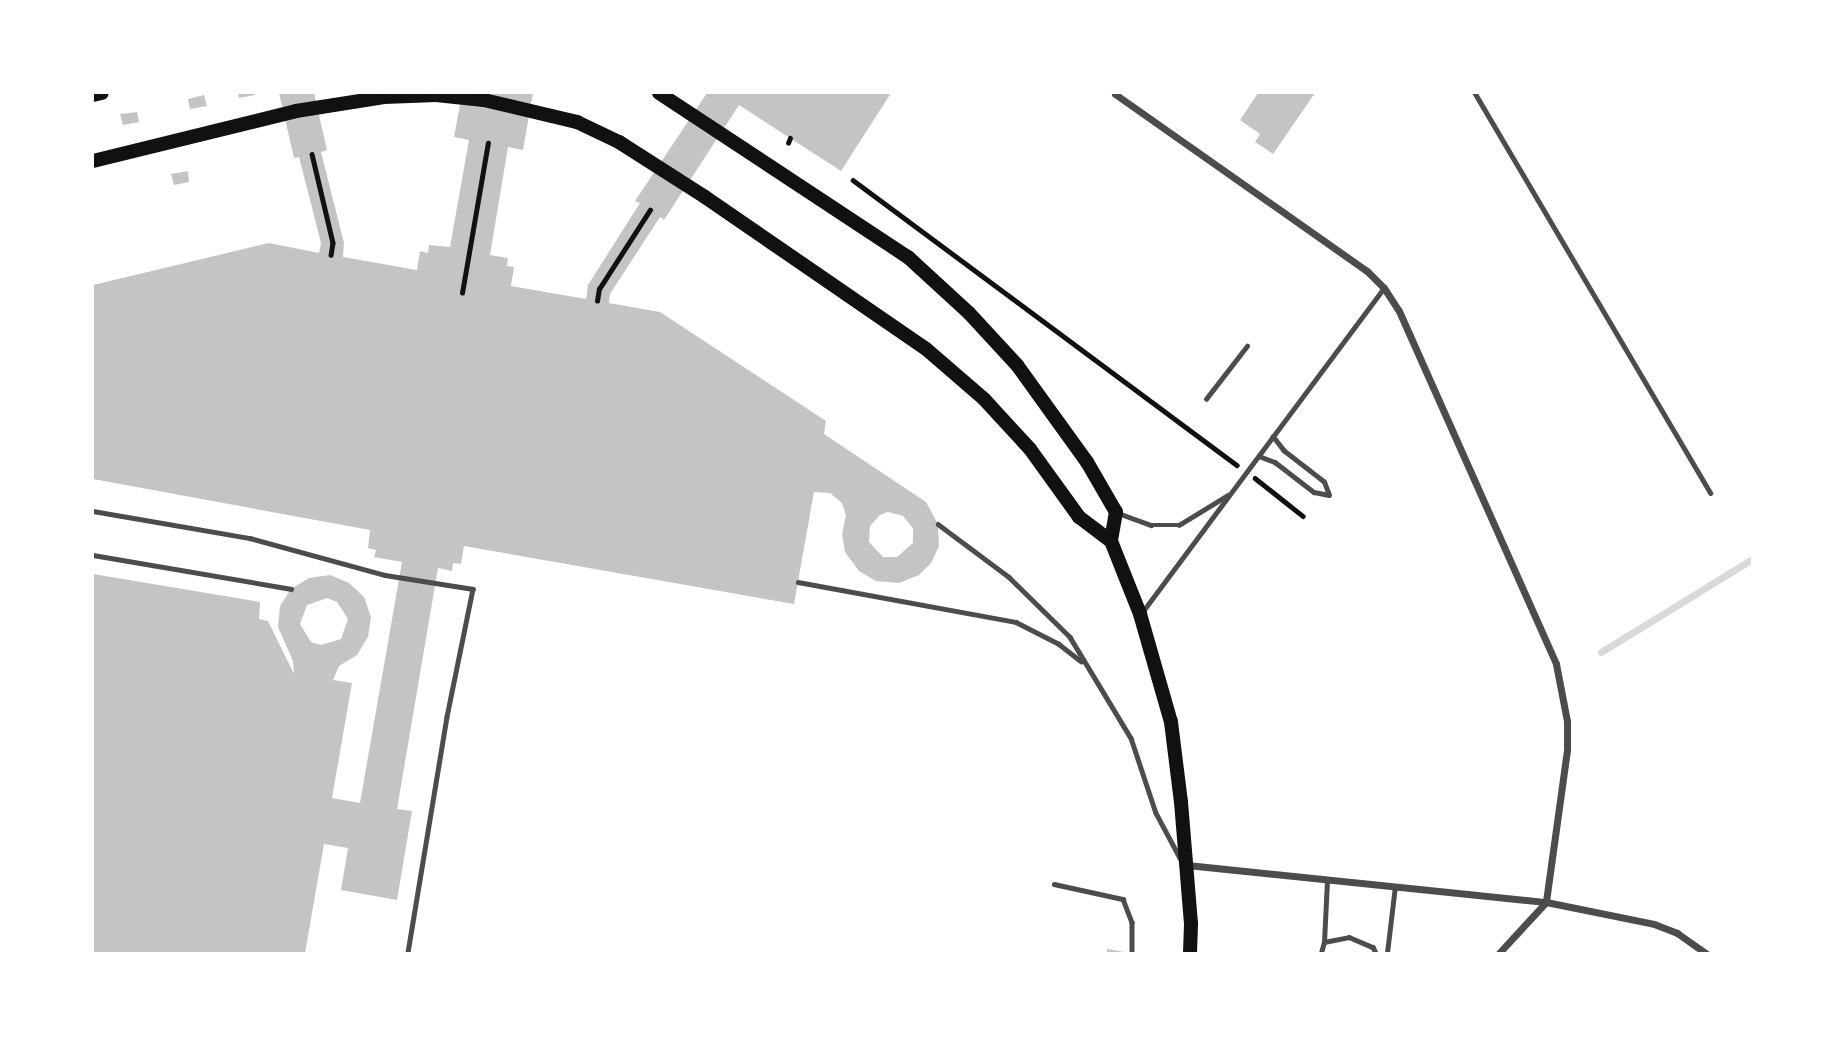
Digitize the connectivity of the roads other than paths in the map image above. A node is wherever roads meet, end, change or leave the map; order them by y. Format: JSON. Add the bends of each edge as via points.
{"nodes":[{"id":1,"x":102,"y":93,"type":"edge"},
{"id":2,"x":659,"y":93,"type":"edge"},
{"id":3,"x":1475,"y":93,"type":"edge"},
{"id":4,"x":1115,"y":94,"type":"edge"},
{"id":5,"x":93,"y":95,"type":"edge"},
{"id":6,"x":93,"y":161,"type":"edge"},
{"id":7,"x":1384,"y":288,"type":"junction"},
{"id":8,"x":1247,"y":346,"type":"dead end"},
{"id":9,"x":1206,"y":399,"type":"dead end"},
{"id":10,"x":1273,"y":437,"type":"junction"},
{"id":11,"x":1259,"y":456,"type":"junction"},
{"id":12,"x":1231,"y":492,"type":"junction"},
{"id":13,"x":1711,"y":493,"type":"dead end"},
{"id":14,"x":93,"y":511,"type":"edge"},
{"id":15,"x":1116,"y":512,"type":"junction"},
{"id":16,"x":938,"y":524,"type":"dead end"},
{"id":17,"x":1111,"y":541,"type":"junction"},
{"id":18,"x":93,"y":555,"type":"edge"},
{"id":19,"x":798,"y":583,"type":"dead end"},
{"id":20,"x":291,"y":589,"type":"dead end"},
{"id":21,"x":1140,"y":614,"type":"junction"},
{"id":22,"x":1085,"y":664,"type":"junction"},
{"id":23,"x":1184,"y":865,"type":"junction"},
{"id":24,"x":1327,"y":879,"type":"junction"},
{"id":25,"x":1054,"y":884,"type":"dead end"},
{"id":26,"x":1395,"y":886,"type":"junction"},
{"id":27,"x":1546,"y":902,"type":"junction"},
{"id":28,"x":1324,"y":942,"type":"junction"},
{"id":29,"x":408,"y":953,"type":"edge"},
{"id":30,"x":1132,"y":953,"type":"edge"},
{"id":31,"x":1189,"y":953,"type":"edge"},
{"id":32,"x":1321,"y":953,"type":"edge"},
{"id":33,"x":1376,"y":953,"type":"edge"},
{"id":34,"x":1387,"y":953,"type":"edge"},
{"id":35,"x":1499,"y":953,"type":"edge"},
{"id":36,"x":1706,"y":953,"type":"edge"}],
"edges":[{"from":1,"to":5,"type":"main road"},
{"from":2,"to":15,"type":"main road","via":[[883,239],[941,287],[1039,392]]},
{"from":3,"to":13,"type":"lane"},
{"from":4,"to":7,"type":"street","via":[[1367,271]]},
{"from":6,"to":17,"type":"main road","via":[[308,109],[384,97],[484,100],[577,122],[619,142],[683,183],[925,348],[984,399],[1030,449],[1079,517]]},
{"from":7,"to":10,"type":"lane"},
{"from":7,"to":27,"type":"street","via":[[1408,329],[1556,664],[1567,721],[1567,750]]},
{"from":8,"to":9,"type":"lane"},
{"from":10,"to":11,"type":"lane"},
{"from":10,"to":11,"type":"lane","via":[[1324,482],[1329,495],[1314,492],[1275,462]]},
{"from":11,"to":12,"type":"lane"},
{"from":12,"to":15,"type":"lane","via":[[1179,525],[1151,525]]},
{"from":12,"to":21,"type":"lane"},
{"from":14,"to":29,"type":"lane","via":[[250,538],[385,575],[473,589]]},
{"from":15,"to":17,"type":"main road"},
{"from":16,"to":22,"type":"lane","via":[[1037,601],[1070,637]]},
{"from":17,"to":21,"type":"main road"},
{"from":18,"to":20,"type":"lane"},
{"from":19,"to":22,"type":"lane","via":[[1016,622],[1059,644]]},
{"from":21,"to":23,"type":"main road","via":[[1171,722]]},
{"from":22,"to":23,"type":"lane","via":[[1130,738],[1156,813]]},
{"from":23,"to":24,"type":"street"},
{"from":23,"to":31,"type":"main road","via":[[1191,924]]},
{"from":24,"to":26,"type":"street"},
{"from":24,"to":28,"type":"lane"},
{"from":25,"to":30,"type":"lane","via":[[1123,899],[1132,922]]},
{"from":26,"to":27,"type":"street"},
{"from":26,"to":34,"type":"lane"},
{"from":27,"to":35,"type":"street"},
{"from":27,"to":36,"type":"street","via":[[1654,923]]},
{"from":28,"to":32,"type":"lane"},
{"from":28,"to":33,"type":"lane","via":[[1349,937],[1373,947]]}]}
